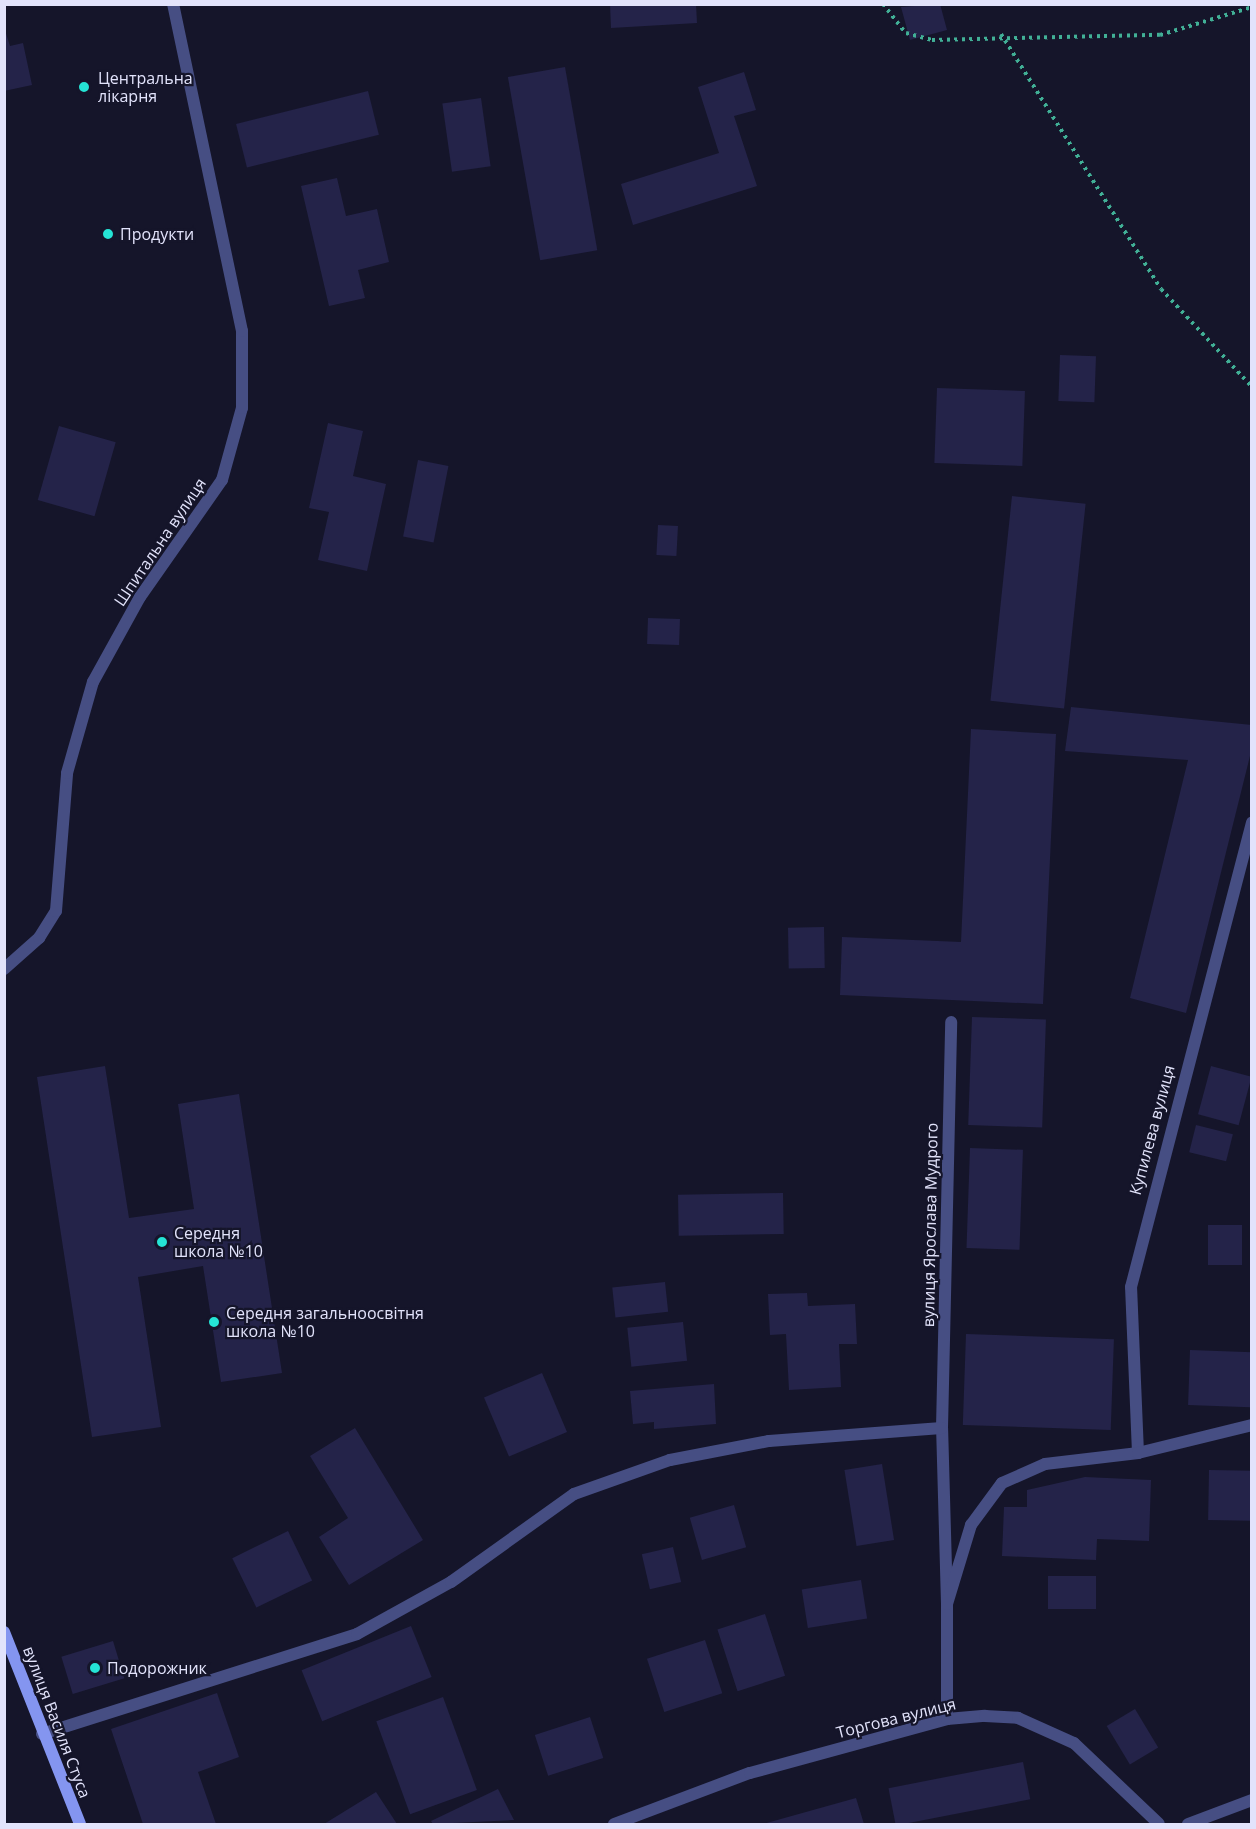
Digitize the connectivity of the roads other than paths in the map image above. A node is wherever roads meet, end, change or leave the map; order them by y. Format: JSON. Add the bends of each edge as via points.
{"nodes":[{"id":1,"x":173,"y":4,"type":"edge"},
{"id":2,"x":1251,"y":822,"type":"edge"},
{"id":3,"x":4,"y":969,"type":"edge"},
{"id":4,"x":951,"y":1022,"type":"dead end"},
{"id":5,"x":1251,"y":1425,"type":"edge"},
{"id":6,"x":942,"y":1428,"type":"junction"},
{"id":7,"x":1138,"y":1453,"type":"junction"},
{"id":8,"x":947,"y":1604,"type":"junction"},
{"id":9,"x":4,"y":1632,"type":"edge"},
{"id":10,"x":947,"y":1719,"type":"junction"},
{"id":11,"x":42,"y":1734,"type":"junction"},
{"id":12,"x":1251,"y":1800,"type":"edge"},
{"id":13,"x":80,"y":1824,"type":"edge"},
{"id":14,"x":614,"y":1824,"type":"edge"},
{"id":15,"x":1160,"y":1824,"type":"edge"},
{"id":16,"x":1188,"y":1824,"type":"edge"}],
"edges":[{"from":1,"to":3,"type":"street","name":"Шпитальна вулиця","via":[[241,320],[242,408],[222,480],[140,597],[93,682],[67,773],[56,911],[39,938]]},
{"from":2,"to":7,"type":"street","name":"Купилева вулиця","via":[[1131,1287]]},
{"from":4,"to":6,"type":"street","name":"вулиця Ярослава Мудрого"},
{"from":5,"to":7,"type":"street"},
{"from":6,"to":8,"type":"street","name":"вулиця Ярослава Мудрого"},
{"from":6,"to":11,"type":"street","via":[[769,1441],[670,1460],[574,1494],[451,1582],[357,1634]]},
{"from":7,"to":8,"type":"street","via":[[1046,1464],[1002,1483],[971,1525]]},
{"from":8,"to":10,"type":"street"},
{"from":9,"to":11,"type":"street","name":"вулиця Василя Стуса"},
{"from":10,"to":14,"type":"street","name":"Торгова вулиця","via":[[689,1793]]},
{"from":10,"to":15,"type":"street","name":"Торгова вулиця","via":[[1018,1718],[1052,1729],[1103,1767]]},
{"from":11,"to":13,"type":"street","name":"вулиця Василя Стуса"},
{"from":12,"to":16,"type":"street"}]}
